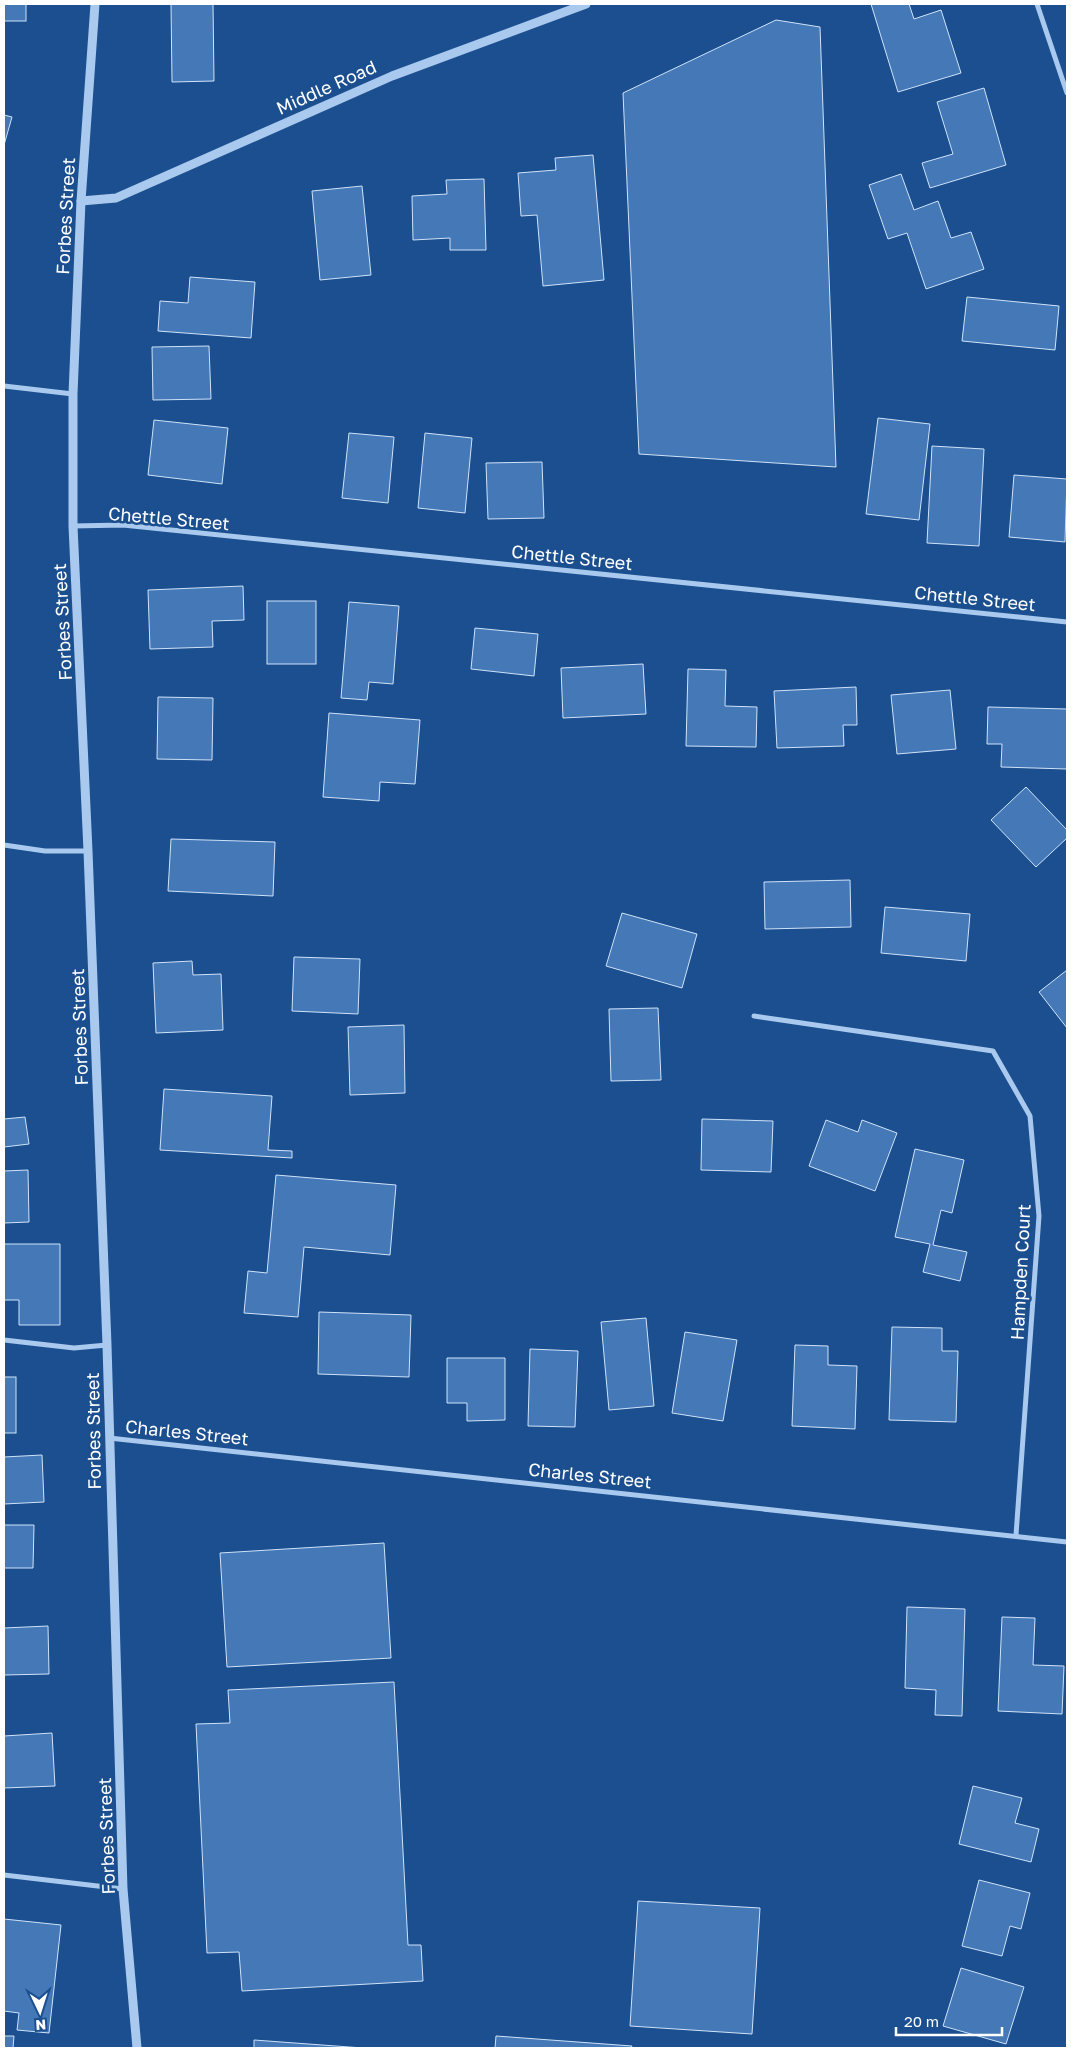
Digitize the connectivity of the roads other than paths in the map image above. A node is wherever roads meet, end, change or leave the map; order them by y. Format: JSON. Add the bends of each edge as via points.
{"nodes":[{"id":1,"x":95,"y":4,"type":"edge"},
{"id":2,"x":586,"y":4,"type":"edge"},
{"id":3,"x":1037,"y":4,"type":"edge"},
{"id":4,"x":1067,"y":93,"type":"edge"},
{"id":5,"x":81,"y":201,"type":"junction"},
{"id":6,"x":4,"y":386,"type":"edge"},
{"id":7,"x":73,"y":394,"type":"junction"},
{"id":8,"x":73,"y":526,"type":"junction"},
{"id":9,"x":1067,"y":622,"type":"edge"},
{"id":10,"x":4,"y":845,"type":"edge"},
{"id":11,"x":88,"y":851,"type":"junction"},
{"id":12,"x":754,"y":1016,"type":"dead end"},
{"id":13,"x":4,"y":1340,"type":"edge"},
{"id":14,"x":107,"y":1345,"type":"junction"},
{"id":15,"x":109,"y":1438,"type":"junction"},
{"id":16,"x":1016,"y":1535,"type":"junction"},
{"id":17,"x":1067,"y":1542,"type":"edge"},
{"id":18,"x":4,"y":1875,"type":"edge"},
{"id":19,"x":123,"y":1889,"type":"junction"},
{"id":20,"x":137,"y":2048,"type":"edge"}],
"edges":[{"from":1,"to":5,"type":"street","name":"Forbes Street"},
{"from":2,"to":5,"type":"street","name":"Middle Road","via":[[392,76],[116,198]]},
{"from":3,"to":4,"type":"street"},
{"from":5,"to":7,"type":"street","name":"Forbes Street"},
{"from":6,"to":7,"type":"street"},
{"from":7,"to":8,"type":"street","name":"Forbes Street"},
{"from":8,"to":9,"type":"street","name":"Chettle Street","via":[[123,525]]},
{"from":8,"to":11,"type":"street","name":"Forbes Street"},
{"from":10,"to":11,"type":"street","via":[[45,851]]},
{"from":11,"to":14,"type":"street","name":"Forbes Street"},
{"from":12,"to":16,"type":"street","name":"Hampden Court","via":[[992,1052],[1030,1116],[1039,1216]]},
{"from":13,"to":14,"type":"street","via":[[74,1348]]},
{"from":14,"to":15,"type":"street","name":"Forbes Street"},
{"from":15,"to":16,"type":"street","name":"Charles Street"},
{"from":15,"to":19,"type":"street","name":"Forbes Street"},
{"from":16,"to":17,"type":"street","name":"Charles Street"},
{"from":18,"to":19,"type":"street"},
{"from":19,"to":20,"type":"street","name":"Forbes Street"}]}
